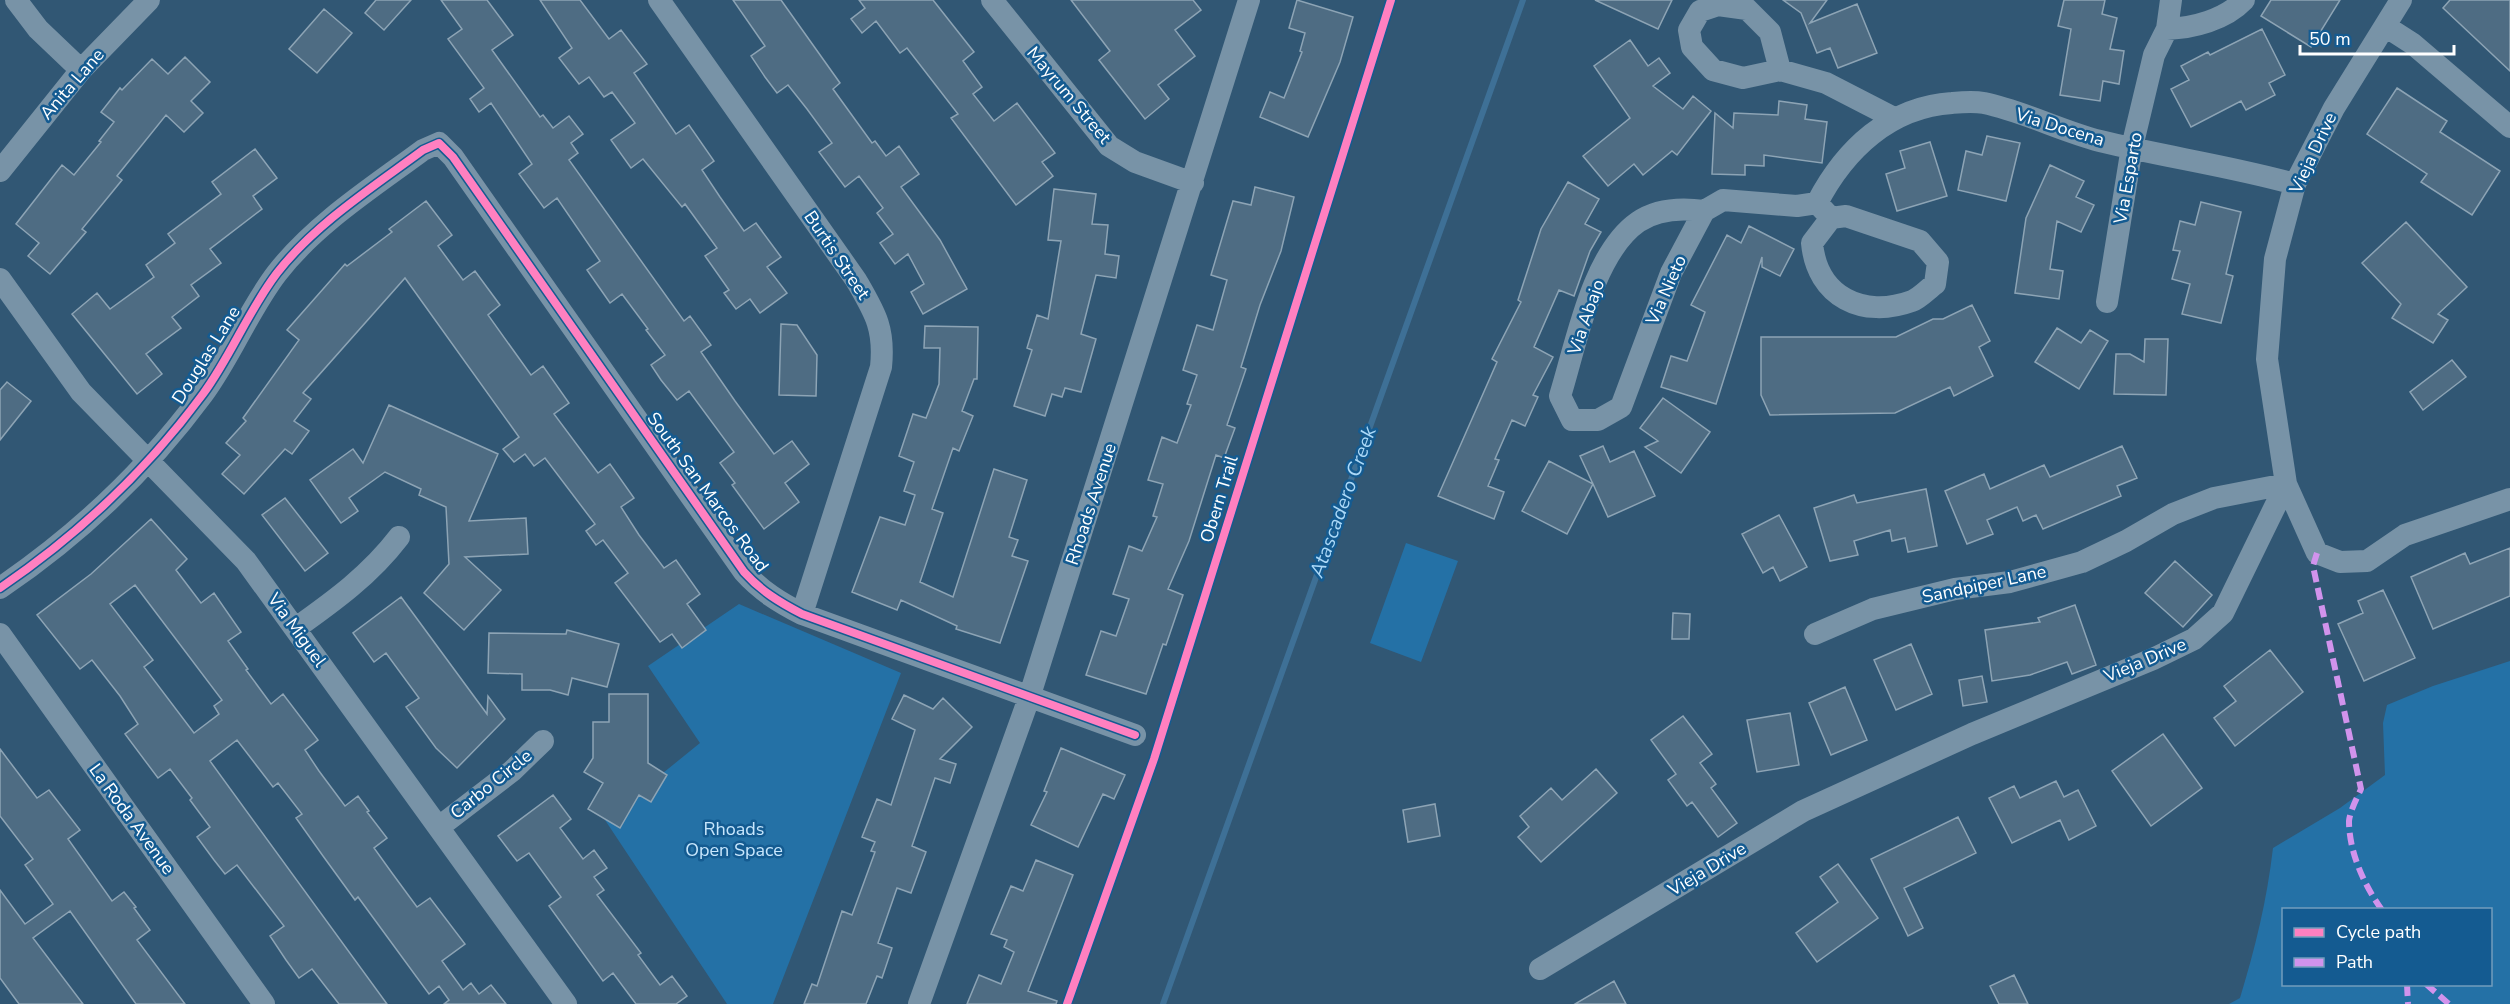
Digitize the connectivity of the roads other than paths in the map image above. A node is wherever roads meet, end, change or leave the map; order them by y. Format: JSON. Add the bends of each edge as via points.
{"nodes":[{"id":1,"x":16,"y":0,"type":"edge"},
{"id":2,"x":149,"y":0,"type":"edge"},
{"id":3,"x":659,"y":0,"type":"edge"},
{"id":4,"x":992,"y":0,"type":"edge"},
{"id":5,"x":1249,"y":0,"type":"edge"},
{"id":6,"x":2171,"y":0,"type":"edge"},
{"id":7,"x":2244,"y":0,"type":"edge"},
{"id":8,"x":2401,"y":0,"type":"edge"},
{"id":9,"x":2385,"y":26,"type":"junction"},
{"id":10,"x":2167,"y":29,"type":"junction"},
{"id":11,"x":81,"y":70,"type":"junction"},
{"id":12,"x":1780,"y":70,"type":"dead end"},
{"id":13,"x":1894,"y":118,"type":"junction"},
{"id":14,"x":2510,"y":127,"type":"edge"},
{"id":15,"x":439,"y":143,"type":"joint"},
{"id":16,"x":2132,"y":147,"type":"junction"},
{"id":17,"x":0,"y":171,"type":"edge"},
{"id":18,"x":1193,"y":183,"type":"junction"},
{"id":19,"x":2295,"y":184,"type":"junction"},
{"id":20,"x":1704,"y":210,"type":"junction"},
{"id":21,"x":1824,"y":211,"type":"junction"},
{"id":22,"x":0,"y":279,"type":"edge"},
{"id":23,"x":2107,"y":302,"type":"dead end"},
{"id":24,"x":1560,"y":396,"type":"joint"},
{"id":25,"x":149,"y":461,"type":"junction"},
{"id":26,"x":2286,"y":484,"type":"junction"},
{"id":27,"x":2510,"y":499,"type":"edge"},
{"id":28,"x":399,"y":537,"type":"dead end"},
{"id":29,"x":0,"y":588,"type":"edge"},
{"id":30,"x":802,"y":614,"type":"junction"},
{"id":31,"x":296,"y":628,"type":"junction"},
{"id":32,"x":0,"y":634,"type":"edge"},
{"id":33,"x":1815,"y":634,"type":"dead end"},
{"id":34,"x":1029,"y":698,"type":"junction"},
{"id":35,"x":1135,"y":735,"type":"dead end"},
{"id":36,"x":543,"y":741,"type":"dead end"},
{"id":37,"x":439,"y":827,"type":"junction"},
{"id":38,"x":1540,"y":969,"type":"dead end"},
{"id":39,"x":264,"y":1004,"type":"edge"},
{"id":40,"x":566,"y":1004,"type":"edge"},
{"id":41,"x":919,"y":1004,"type":"edge"}],
"edges":[{"from":1,"to":11,"type":"street","via":[[38,29]]},
{"from":2,"to":11,"type":"street","name":"Anita Lane"},
{"from":3,"to":30,"type":"street","name":"Burtis Street","via":[[856,280],[872,306],[884,340],[881,367]]},
{"from":4,"to":18,"type":"street","name":"Mayrum Street","via":[[1109,146],[1135,162]]},
{"from":5,"to":18,"type":"street","name":"Rhoads Avenue"},
{"from":6,"to":10,"type":"street","name":"Via Esparto"},
{"from":7,"to":10,"type":"street","via":[[2221,16],[2190,28]]},
{"from":8,"to":9,"type":"street","name":"Vieja Drive"},
{"from":9,"to":14,"type":"street","via":[[2413,44]]},
{"from":9,"to":19,"type":"street","name":"Vieja Drive","via":[[2334,108]]},
{"from":10,"to":16,"type":"street","name":"Via Esparto","via":[[2154,55]]},
{"from":11,"to":17,"type":"street","name":"Anita Lane"},
{"from":12,"to":13,"type":"street","via":[[1826,82]]},
{"from":13,"to":16,"type":"street","name":"Via Docena","via":[[1932,104],[1984,103],[2099,141]]},
{"from":13,"to":21,"type":"street","name":"Via Docena","via":[[1859,143],[1842,165]]},
{"from":15,"to":25,"type":"street","name":"Douglas Lane","via":[[423,150],[320,230],[278,272],[205,392]]},
{"from":15,"to":30,"type":"street","name":"South San Marcos Road","via":[[453,157],[744,572],[774,600]]},
{"from":16,"to":19,"type":"street","name":"Via Docena"},
{"from":16,"to":23,"type":"street","name":"Via Esparto"},
{"from":18,"to":34,"type":"street","name":"Rhoads Avenue"},
{"from":19,"to":26,"type":"street","name":"Vieja Drive","via":[[2275,259],[2267,359]]},
{"from":20,"to":21,"type":"street","via":[[1723,201]]},
{"from":20,"to":24,"type":"street","name":"Via Abajo","via":[[1680,208],[1639,221],[1618,240],[1597,281]]},
{"from":20,"to":24,"type":"street","name":"Via Nieto","via":[[1671,273],[1621,407],[1598,420],[1572,420]]},
{"from":21,"to":21,"type":"street","via":[[1812,243],[1814,263],[1838,295],[1861,306],[1888,306],[1914,300],[1935,284],[1938,262],[1920,241]]},
{"from":22,"to":25,"type":"street","name":"Via Miguel","via":[[81,392]]},
{"from":25,"to":29,"type":"street","name":"Douglas Lane","via":[[122,490]]},
{"from":25,"to":31,"type":"street","name":"Via Miguel","via":[[246,561]]},
{"from":26,"to":27,"type":"street","via":[[2317,553],[2340,562],[2367,561],[2405,535]]},
{"from":26,"to":33,"type":"street","name":"Sandpiper Lane","via":[[2214,498],[2173,514],[2082,562],[2010,582],[1955,589],[1873,609]]},
{"from":26,"to":38,"type":"street","name":"Vieja Drive","via":[[2223,613],[2194,639],[1803,811]]},
{"from":28,"to":31,"type":"street","via":[[382,560],[350,590]]},
{"from":30,"to":34,"type":"street","name":"South San Marcos Road"},
{"from":31,"to":37,"type":"street","name":"Via Miguel"},
{"from":32,"to":39,"type":"street","name":"La Roda Avenue"},
{"from":34,"to":35,"type":"street","name":"South San Marcos Road"},
{"from":34,"to":41,"type":"street","name":"Rhoads Avenue"},
{"from":36,"to":37,"type":"street","name":"Carbo Circle","via":[[512,771]]},
{"from":37,"to":40,"type":"street","name":"Via Miguel"}]}
